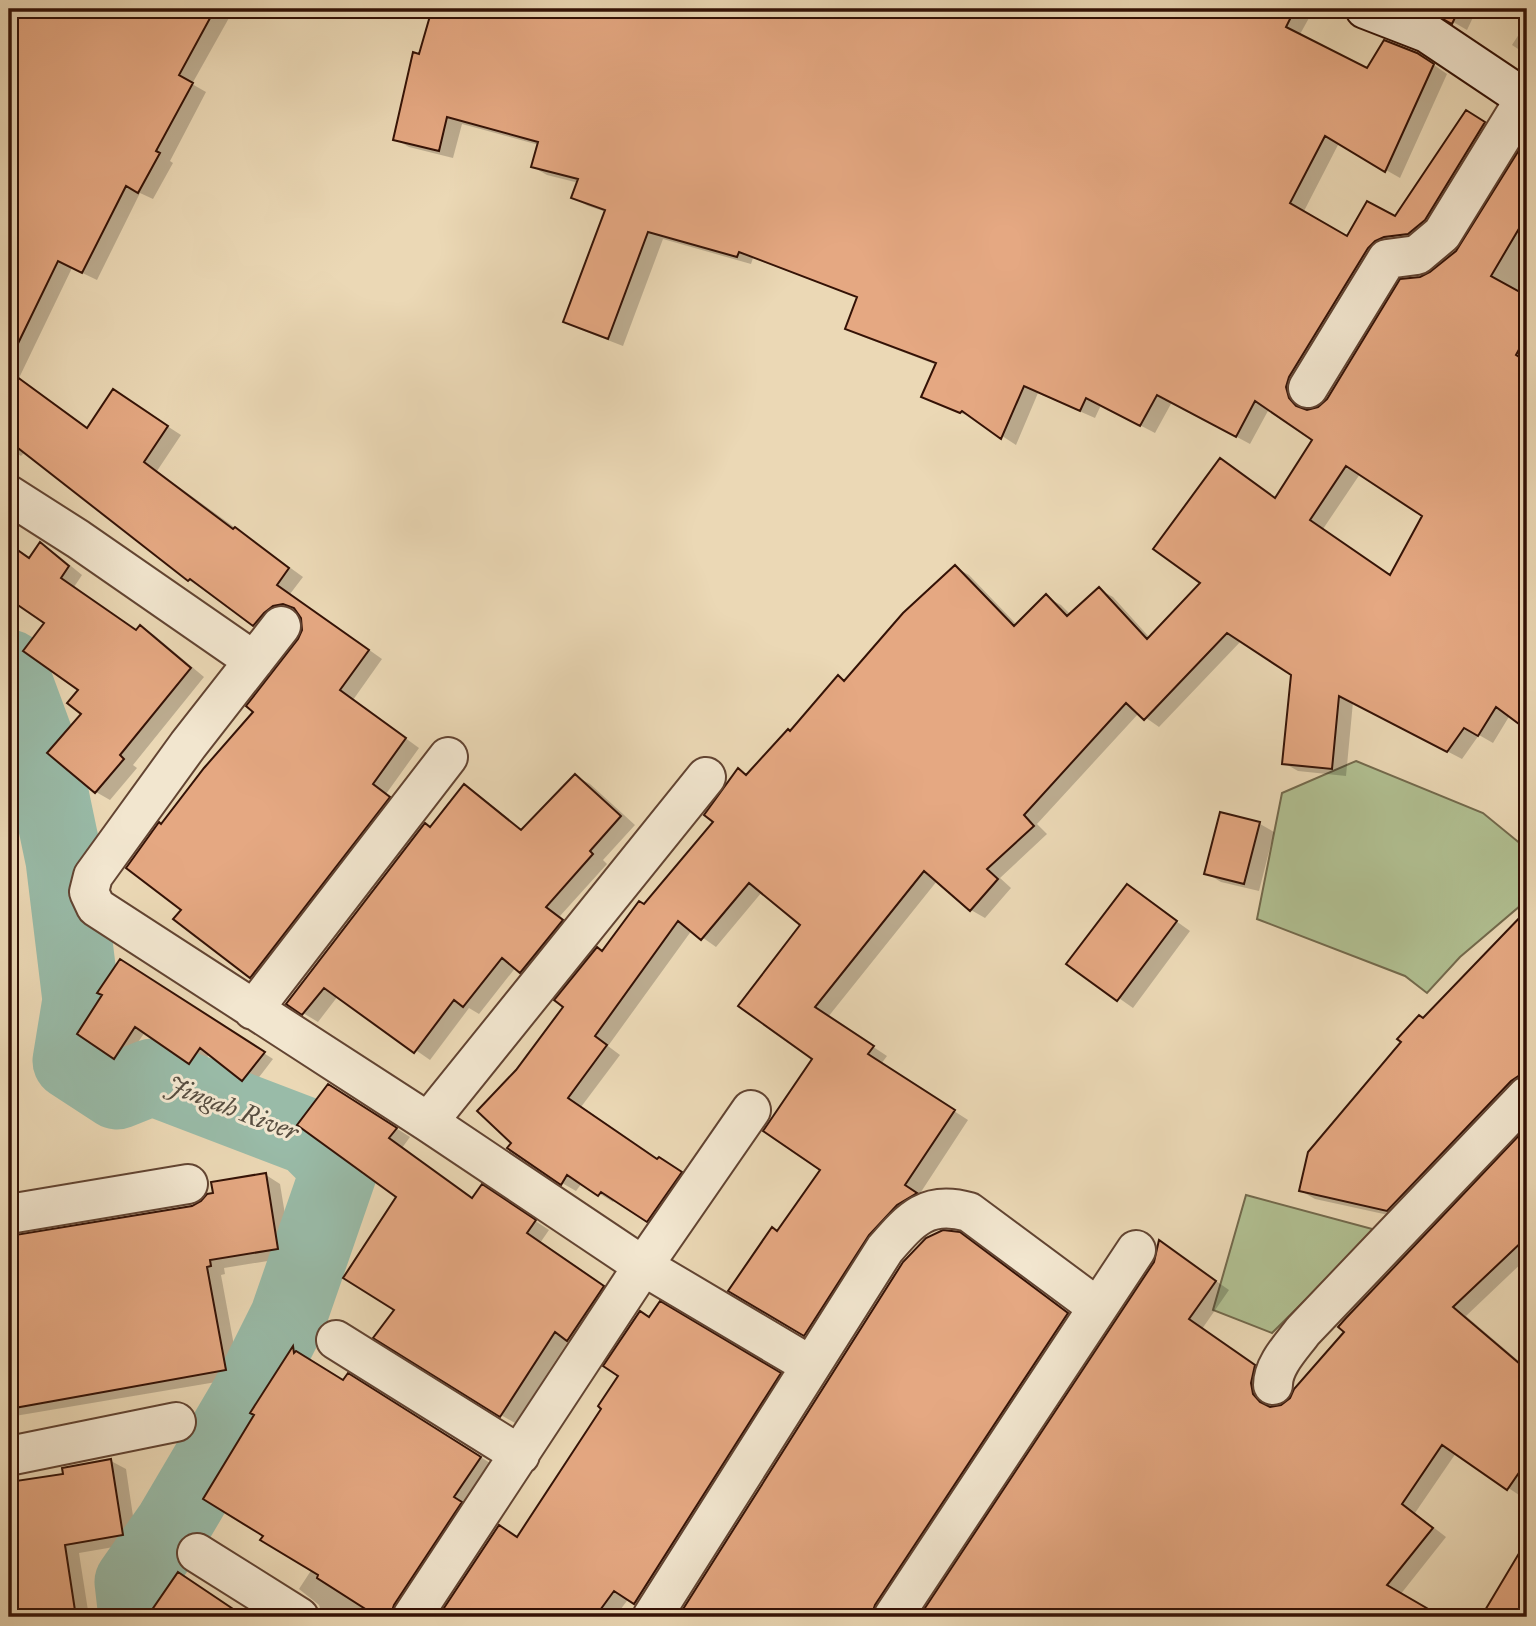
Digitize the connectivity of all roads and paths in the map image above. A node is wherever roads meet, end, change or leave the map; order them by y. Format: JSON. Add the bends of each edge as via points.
{"nodes":[{"id":1,"x":1365,"y":9,"type":"edge"},
{"id":2,"x":1526,"y":99,"type":"edge"},
{"id":3,"x":1308,"y":388,"type":"dead end"},
{"id":4,"x":9,"y":495,"type":"edge"},
{"id":5,"x":281,"y":626,"type":"dead end"},
{"id":6,"x":254,"y":661,"type":"junction"},
{"id":7,"x":448,"y":757,"type":"dead end"},
{"id":8,"x":706,"y":777,"type":"dead end"},
{"id":9,"x":253,"y":1010,"type":"junction"},
{"id":10,"x":1527,"y":1096,"type":"edge"},
{"id":11,"x":751,"y":1110,"type":"dead end"},
{"id":12,"x":428,"y":1122,"type":"junction"},
{"id":13,"x":188,"y":1184,"type":"dead end"},
{"id":14,"x":9,"y":1214,"type":"edge"},
{"id":15,"x":1136,"y":1250,"type":"dead end"},
{"id":16,"x":643,"y":1266,"type":"junction"},
{"id":17,"x":1097,"y":1307,"type":"junction"},
{"id":18,"x":337,"y":1340,"type":"dead end"},
{"id":19,"x":810,"y":1365,"type":"junction"},
{"id":20,"x":1273,"y":1385,"type":"dead end"},
{"id":21,"x":176,"y":1422,"type":"dead end"},
{"id":22,"x":520,"y":1455,"type":"junction"},
{"id":23,"x":9,"y":1456,"type":"edge"},
{"id":24,"x":197,"y":1553,"type":"dead end"},
{"id":25,"x":299,"y":1617,"type":"edge"},
{"id":26,"x":412,"y":1617,"type":"edge"},
{"id":27,"x":652,"y":1617,"type":"edge"},
{"id":28,"x":893,"y":1617,"type":"edge"}],
"edges":[{"from":1,"to":2,"type":"street","via":[[1427,33]]},
{"from":2,"to":3,"type":"street","via":[[1442,233],[1417,255],[1387,260]]},
{"from":4,"to":6,"type":"street"},
{"from":5,"to":6,"type":"street"},
{"from":6,"to":9,"type":"street","via":[[188,745],[89,887],[92,903],[108,917]]},
{"from":7,"to":9,"type":"street"},
{"from":8,"to":12,"type":"street"},
{"from":9,"to":12,"type":"street"},
{"from":10,"to":20,"type":"street","via":[[1303,1331],[1280,1364]]},
{"from":11,"to":16,"type":"street"},
{"from":12,"to":16,"type":"street"},
{"from":13,"to":14,"type":"street"},
{"from":15,"to":17,"type":"street"},
{"from":16,"to":19,"type":"street"},
{"from":16,"to":22,"type":"street"},
{"from":17,"to":19,"type":"street","via":[[969,1212],[936,1209],[909,1221],[886,1249]]},
{"from":17,"to":28,"type":"street"},
{"from":18,"to":22,"type":"street"},
{"from":19,"to":27,"type":"street"},
{"from":21,"to":23,"type":"street"},
{"from":22,"to":26,"type":"street"},
{"from":24,"to":25,"type":"street"}]}
